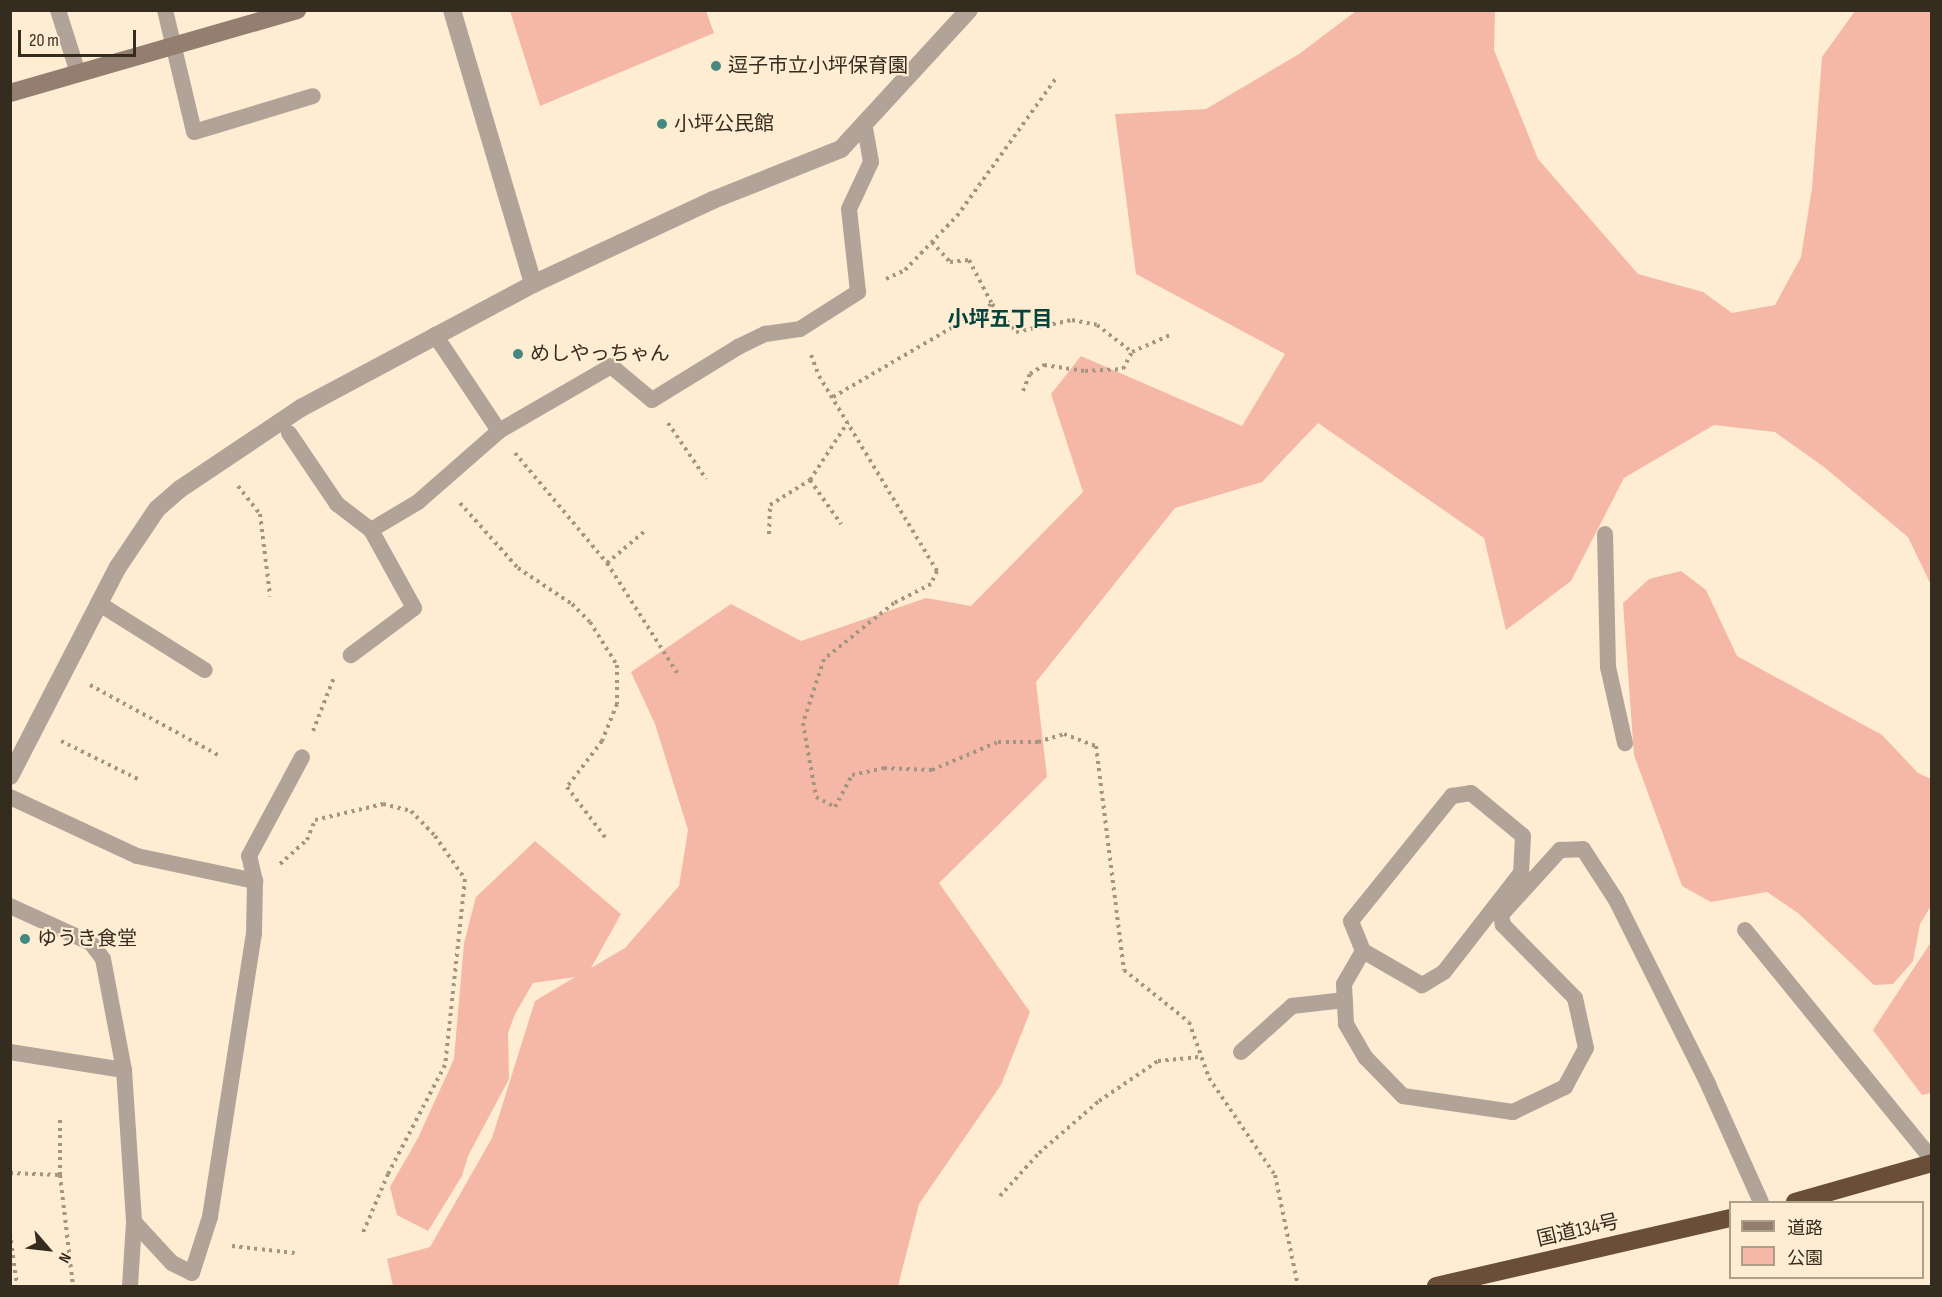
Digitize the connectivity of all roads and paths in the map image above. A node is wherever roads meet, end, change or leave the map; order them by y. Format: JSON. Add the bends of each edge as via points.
{"nodes":[{"id":1,"x":58,"y":10,"type":"edge"},
{"id":2,"x":165,"y":10,"type":"edge"},
{"id":3,"x":297,"y":10,"type":"edge"},
{"id":4,"x":452,"y":10,"type":"edge"},
{"id":5,"x":969,"y":10,"type":"edge"},
{"id":6,"x":173,"y":46,"type":"junction"},
{"id":7,"x":78,"y":73,"type":"junction"},
{"id":8,"x":1057,"y":77,"type":"dead end"},
{"id":9,"x":10,"y":93,"type":"edge"},
{"id":10,"x":313,"y":96,"type":"dead end"},
{"id":11,"x":864,"y":123,"type":"junction"},
{"id":12,"x":932,"y":242,"type":"junction"},
{"id":13,"x":532,"y":284,"type":"junction"},
{"id":14,"x":858,"y":292,"type":"junction"},
{"id":15,"x":992,"y":304,"type":"junction"},
{"id":16,"x":800,"y":329,"type":"junction"},
{"id":17,"x":435,"y":335,"type":"junction"},
{"id":18,"x":1170,"y":335,"type":"dead end"},
{"id":19,"x":1132,"y":352,"type":"junction"},
{"id":20,"x":1023,"y":391,"type":"dead end"},
{"id":21,"x":833,"y":397,"type":"junction"},
{"id":22,"x":652,"y":400,"type":"junction"},
{"id":23,"x":848,"y":422,"type":"junction"},
{"id":24,"x":499,"y":431,"type":"junction"},
{"id":25,"x":289,"y":433,"type":"dead end"},
{"id":26,"x":219,"y":462,"type":"junction"},
{"id":27,"x":706,"y":479,"type":"dead end"},
{"id":28,"x":810,"y":480,"type":"junction"},
{"id":29,"x":458,"y":501,"type":"dead end"},
{"id":30,"x":841,"y":524,"type":"dead end"},
{"id":31,"x":371,"y":530,"type":"junction"},
{"id":32,"x":645,"y":531,"type":"dead end"},
{"id":33,"x":769,"y":534,"type":"dead end"},
{"id":34,"x":1605,"y":534,"type":"dead end"},
{"id":35,"x":607,"y":563,"type":"junction"},
{"id":36,"x":270,"y":596,"type":"dead end"},
{"id":37,"x":98,"y":603,"type":"junction"},
{"id":38,"x":351,"y":655,"type":"joint"},
{"id":39,"x":205,"y":670,"type":"dead end"},
{"id":40,"x":65,"y":671,"type":"junction"},
{"id":41,"x":678,"y":674,"type":"dead end"},
{"id":42,"x":36,"y":728,"type":"junction"},
{"id":43,"x":1625,"y":743,"type":"dead end"},
{"id":44,"x":218,"y":755,"type":"dead end"},
{"id":45,"x":302,"y":757,"type":"joint"},
{"id":46,"x":10,"y":776,"type":"edge"},
{"id":47,"x":138,"y":779,"type":"dead end"},
{"id":48,"x":10,"y":797,"type":"edge"},
{"id":49,"x":605,"y":837,"type":"dead end"},
{"id":50,"x":255,"y":881,"type":"junction"},
{"id":51,"x":10,"y":906,"type":"edge"},
{"id":52,"x":1745,"y":930,"type":"dead end"},
{"id":53,"x":1364,"y":951,"type":"junction"},
{"id":54,"x":1345,"y":1000,"type":"junction"},
{"id":55,"x":10,"y":1052,"type":"edge"},
{"id":56,"x":1241,"y":1052,"type":"dead end"},
{"id":57,"x":1199,"y":1056,"type":"junction"},
{"id":58,"x":124,"y":1070,"type":"junction"},
{"id":59,"x":60,"y":1120,"type":"dead end"},
{"id":60,"x":1932,"y":1161,"type":"edge"},
{"id":61,"x":10,"y":1173,"type":"edge"},
{"id":62,"x":60,"y":1175,"type":"junction"},
{"id":63,"x":1000,"y":1196,"type":"dead end"},
{"id":64,"x":1760,"y":1201,"type":"edge"},
{"id":65,"x":1802,"y":1201,"type":"edge"},
{"id":66,"x":1729,"y":1218,"type":"edge"},
{"id":67,"x":134,"y":1222,"type":"junction"},
{"id":68,"x":10,"y":1233,"type":"edge"},
{"id":69,"x":362,"y":1235,"type":"dead end"},
{"id":70,"x":229,"y":1246,"type":"dead end"},
{"id":71,"x":295,"y":1253,"type":"dead end"},
{"id":72,"x":17,"y":1287,"type":"edge"},
{"id":73,"x":73,"y":1287,"type":"edge"},
{"id":74,"x":130,"y":1287,"type":"edge"},
{"id":75,"x":1298,"y":1287,"type":"edge"},
{"id":76,"x":1436,"y":1287,"type":"edge"}],
"edges":[{"from":1,"to":7,"type":"lane"},
{"from":2,"to":6,"type":"lane"},
{"from":3,"to":6,"type":"street"},
{"from":4,"to":13,"type":"street"},
{"from":5,"to":11,"type":"street"},
{"from":6,"to":7,"type":"street"},
{"from":6,"to":10,"type":"lane","via":[[194,132]]},
{"from":7,"to":9,"type":"street"},
{"from":8,"to":12,"type":"path","via":[[957,216]]},
{"from":11,"to":13,"type":"street","via":[[841,149],[713,200]]},
{"from":11,"to":14,"type":"lane","via":[[871,162],[849,208]]},
{"from":12,"to":14,"type":"path","via":[[905,270]]},
{"from":12,"to":15,"type":"path","via":[[950,262],[969,260]]},
{"from":13,"to":17,"type":"street"},
{"from":14,"to":16,"type":"lane"},
{"from":15,"to":19,"type":"path","via":[[1016,332],[1072,320],[1097,326]]},
{"from":15,"to":21,"type":"path"},
{"from":16,"to":21,"type":"path","via":[[819,376]]},
{"from":16,"to":22,"type":"lane","via":[[765,334]]},
{"from":17,"to":24,"type":"lane"},
{"from":17,"to":26,"type":"street","via":[[301,408]]},
{"from":18,"to":19,"type":"path"},
{"from":19,"to":20,"type":"path","via":[[1123,369],[1085,372],[1044,365],[1030,374]]},
{"from":21,"to":23,"type":"path"},
{"from":22,"to":24,"type":"lane","via":[[611,366]]},
{"from":22,"to":27,"type":"path"},
{"from":23,"to":28,"type":"path"},
{"from":23,"to":57,"type":"path","via":[[938,571],[931,584],[894,603],[824,659],[802,723],[816,797],[835,807],[852,775],[884,768],[932,770],[998,742],[1038,742],[1064,734],[1096,746],[1124,970],[1189,1022],[1197,1034]]},
{"from":24,"to":31,"type":"lane","via":[[418,502]]},
{"from":24,"to":35,"type":"path"},
{"from":25,"to":31,"type":"lane","via":[[337,504]]},
{"from":26,"to":36,"type":"path","via":[[260,514]]},
{"from":26,"to":37,"type":"street","via":[[158,509]]},
{"from":28,"to":30,"type":"path"},
{"from":28,"to":33,"type":"path","via":[[770,505]]},
{"from":29,"to":49,"type":"path","via":[[518,568],[572,604],[590,622],[617,665],[617,704],[602,741],[567,787]]},
{"from":31,"to":38,"type":"lane","via":[[414,608]]},
{"from":32,"to":35,"type":"path"},
{"from":34,"to":43,"type":"lane","via":[[1608,667]]},
{"from":35,"to":41,"type":"path"},
{"from":37,"to":39,"type":"lane"},
{"from":37,"to":40,"type":"street"},
{"from":38,"to":45,"type":"path","via":[[339,666]]},
{"from":40,"to":42,"type":"street"},
{"from":40,"to":44,"type":"path"},
{"from":42,"to":46,"type":"street"},
{"from":42,"to":47,"type":"path"},
{"from":45,"to":50,"type":"lane","via":[[249,856]]},
{"from":48,"to":50,"type":"lane","via":[[137,856]]},
{"from":50,"to":67,"type":"lane","via":[[254,934],[210,1217],[192,1273],[172,1263]]},
{"from":50,"to":69,"type":"path","via":[[295,854],[307,840],[315,820],[383,804],[411,811],[435,836],[465,879],[445,1065],[388,1174]]},
{"from":51,"to":58,"type":"lane","via":[[91,944],[103,959]]},
{"from":52,"to":60,"type":"lane"},
{"from":53,"to":53,"type":"lane","via":[[1351,921],[1452,796],[1471,793],[1523,836],[1521,873],[1444,972],[1422,985]]},
{"from":53,"to":54,"type":"lane","via":[[1344,984]]},
{"from":54,"to":56,"type":"lane","via":[[1292,1006]]},
{"from":54,"to":64,"type":"lane","via":[[1346,1024],[1366,1058],[1403,1096],[1513,1112],[1565,1087],[1586,1048],[1575,998],[1503,925],[1501,915],[1560,850],[1583,849],[1616,900],[1708,1084]]},
{"from":55,"to":58,"type":"lane"},
{"from":57,"to":63,"type":"path","via":[[1158,1061],[1099,1101],[1039,1153]]},
{"from":57,"to":75,"type":"path","via":[[1275,1175]]},
{"from":58,"to":67,"type":"lane"},
{"from":59,"to":62,"type":"path"},
{"from":60,"to":65,"type":"highway"},
{"from":61,"to":62,"type":"path"},
{"from":62,"to":73,"type":"path"},
{"from":66,"to":76,"type":"highway","name":"国道134号"},
{"from":67,"to":74,"type":"lane"},
{"from":68,"to":72,"type":"path"},
{"from":70,"to":71,"type":"path"}]}
